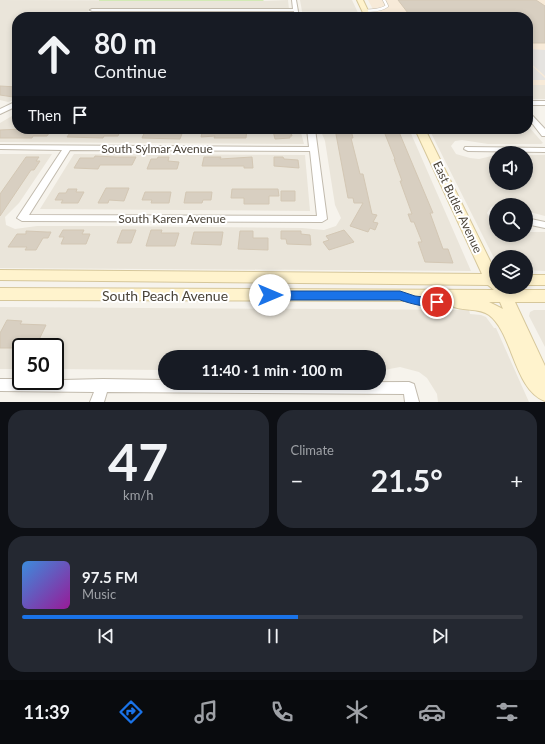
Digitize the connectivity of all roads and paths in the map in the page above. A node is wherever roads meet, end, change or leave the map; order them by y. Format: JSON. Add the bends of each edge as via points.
{"nodes":[{"id":1,"x":294,"y":0,"type":"edge"},
{"id":2,"x":360,"y":0,"type":"edge"},
{"id":3,"x":384,"y":0,"type":"edge"},
{"id":4,"x":92,"y":10,"type":"dead end"},
{"id":5,"x":122,"y":10,"type":"joint"},
{"id":6,"x":296,"y":10,"type":"joint"},
{"id":7,"x":365,"y":10,"type":"joint"},
{"id":8,"x":533,"y":103,"type":"edge"},
{"id":9,"x":545,"y":103,"type":"edge"},
{"id":10,"x":0,"y":106,"type":"edge"},
{"id":11,"x":12,"y":106,"type":"edge"},
{"id":12,"x":8,"y":108,"type":"junction"},
{"id":13,"x":0,"y":112,"type":"edge"},
{"id":14,"x":533,"y":120,"type":"edge"},
{"id":15,"x":312,"y":134,"type":"edge"},
{"id":16,"x":422,"y":134,"type":"edge"},
{"id":17,"x":545,"y":134,"type":"edge"},
{"id":18,"x":0,"y":147,"type":"edge"},
{"id":19,"x":68,"y":147,"type":"junction"},
{"id":20,"x":313,"y":149,"type":"junction"},
{"id":21,"x":468,"y":149,"type":"dead end"},
{"id":22,"x":545,"y":150,"type":"edge"},
{"id":23,"x":533,"y":222,"type":"edge"},
{"id":24,"x":545,"y":225,"type":"edge"},
{"id":25,"x":489,"y":269,"type":"edge"},
{"id":26,"x":0,"y":275,"type":"edge"},
{"id":27,"x":533,"y":280,"type":"edge"},
{"id":28,"x":545,"y":280,"type":"edge"},
{"id":29,"x":489,"y":285,"type":"edge"},
{"id":30,"x":489,"y":286,"type":"edge"},
{"id":31,"x":533,"y":293,"type":"edge"},
{"id":32,"x":0,"y":294,"type":"edge"},
{"id":33,"x":501,"y":294,"type":"edge"},
{"id":34,"x":400,"y":296,"type":"junction"},
{"id":35,"x":545,"y":296,"type":"edge"},
{"id":36,"x":0,"y":385,"type":"edge"},
{"id":37,"x":103,"y":385,"type":"junction"},
{"id":38,"x":545,"y":385,"type":"edge"},
{"id":39,"x":545,"y":393,"type":"edge"},
{"id":40,"x":98,"y":402,"type":"edge"},
{"id":41,"x":412,"y":402,"type":"edge"}],
"edges":[{"from":1,"to":6,"type":"street"},
{"from":2,"to":7,"type":"main road"},
{"from":3,"to":7,"type":"lane","via":[[388,6],[385,8]]},
{"from":4,"to":5,"type":"street"},
{"from":5,"to":6,"type":"street"},
{"from":8,"to":9,"type":"street"},
{"from":10,"to":12,"type":"street"},
{"from":11,"to":12,"type":"street"},
{"from":12,"to":13,"type":"street"},
{"from":14,"to":17,"type":"street"},
{"from":15,"to":20,"type":"street"},
{"from":16,"to":25,"type":"main road","name":"East Butler Avenue"},
{"from":18,"to":19,"type":"street","name":"South Sylmar Avenue"},
{"from":19,"to":20,"type":"street","name":"South Sylmar Avenue"},
{"from":19,"to":20,"type":"street","name":"South Karen Avenue","via":[[22,218],[322,219]]},
{"from":21,"to":22,"type":"street"},
{"from":23,"to":24,"type":"street"},
{"from":26,"to":29,"type":"main road","name":"South Peach Avenue"},
{"from":27,"to":28,"type":"main road"},
{"from":30,"to":34,"type":"main road","name":"South Peach Avenue"},
{"from":31,"to":35,"type":"main road","name":"South Peach Avenue"},
{"from":32,"to":34,"type":"main road","name":"South Peach Avenue"},
{"from":33,"to":38,"type":"main road","name":"East Butler Avenue"},
{"from":34,"to":39,"type":"main road","via":[[415,300],[474,304],[495,311],[535,382]]},
{"from":36,"to":37,"type":"street"},
{"from":37,"to":40,"type":"street"},
{"from":37,"to":41,"type":"street","via":[[409,388]]}]}
